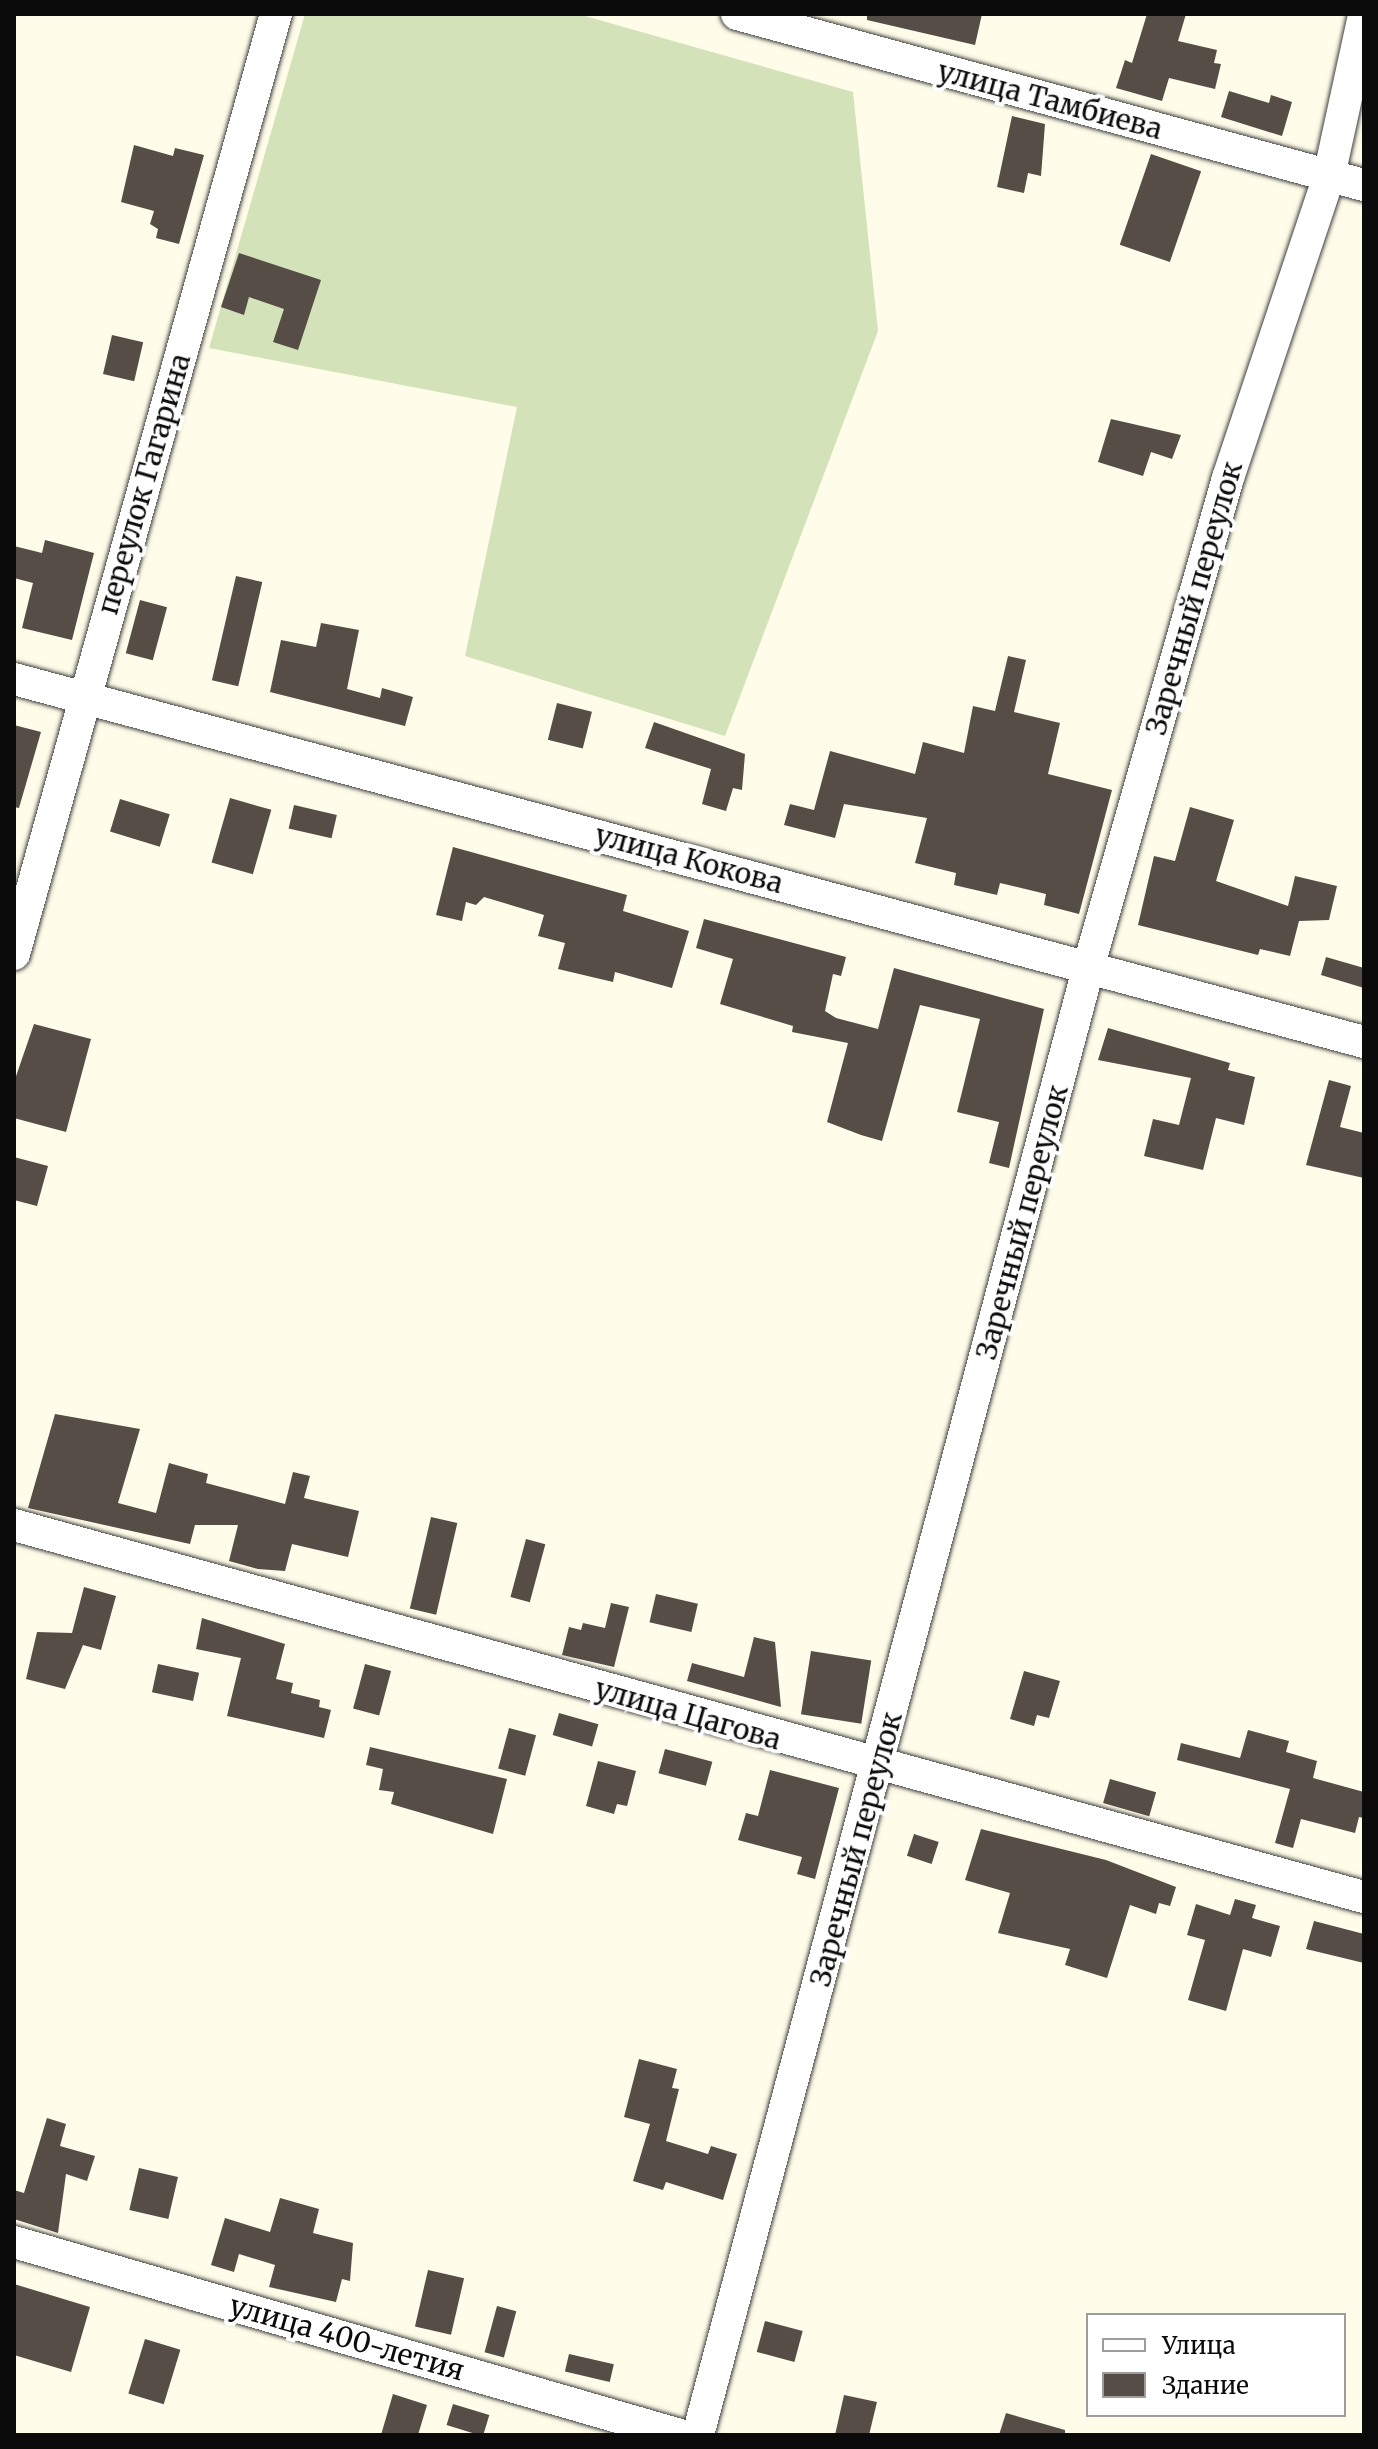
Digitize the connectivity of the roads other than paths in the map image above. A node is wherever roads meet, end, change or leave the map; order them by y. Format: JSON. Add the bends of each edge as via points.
{"nodes":[{"id":1,"x":276,"y":14,"type":"edge"},
{"id":2,"x":737,"y":14,"type":"edge"},
{"id":3,"x":1364,"y":16,"type":"edge"},
{"id":4,"x":1329,"y":176,"type":"junction"},
{"id":5,"x":1364,"y":185,"type":"edge"},
{"id":6,"x":14,"y":679,"type":"edge"},
{"id":7,"x":84,"y":698,"type":"junction"},
{"id":8,"x":14,"y":954,"type":"edge"},
{"id":9,"x":1089,"y":965,"type":"junction"},
{"id":10,"x":1364,"y":1042,"type":"edge"},
{"id":11,"x":14,"y":1525,"type":"edge"},
{"id":12,"x":879,"y":1768,"type":"junction"},
{"id":13,"x":1364,"y":1897,"type":"edge"},
{"id":14,"x":14,"y":2242,"type":"edge"},
{"id":15,"x":680,"y":2435,"type":"edge"},
{"id":16,"x":698,"y":2435,"type":"edge"}],
"edges":[{"from":1,"to":7,"type":"street","name":"переулок Гагарина"},
{"from":2,"to":4,"type":"street","name":"улица Тамбиева"},
{"from":3,"to":4,"type":"street","name":"Заречный переулок"},
{"from":4,"to":5,"type":"street","name":"улица Тамбиева"},
{"from":4,"to":9,"type":"street","name":"Заречный переулок","via":[[1228,478]]},
{"from":6,"to":7,"type":"street","name":"улица Кокова"},
{"from":7,"to":8,"type":"street","name":"переулок Гагарина"},
{"from":7,"to":9,"type":"street","name":"улица Кокова"},
{"from":9,"to":10,"type":"street","name":"улица Кокова"},
{"from":9,"to":12,"type":"street","name":"Заречный переулок"},
{"from":11,"to":12,"type":"street","name":"улица Цагова"},
{"from":12,"to":13,"type":"street","name":"улица Цагова"},
{"from":12,"to":16,"type":"street","name":"Заречный переулок"},
{"from":14,"to":15,"type":"street","name":"улица 400-летия"}]}
